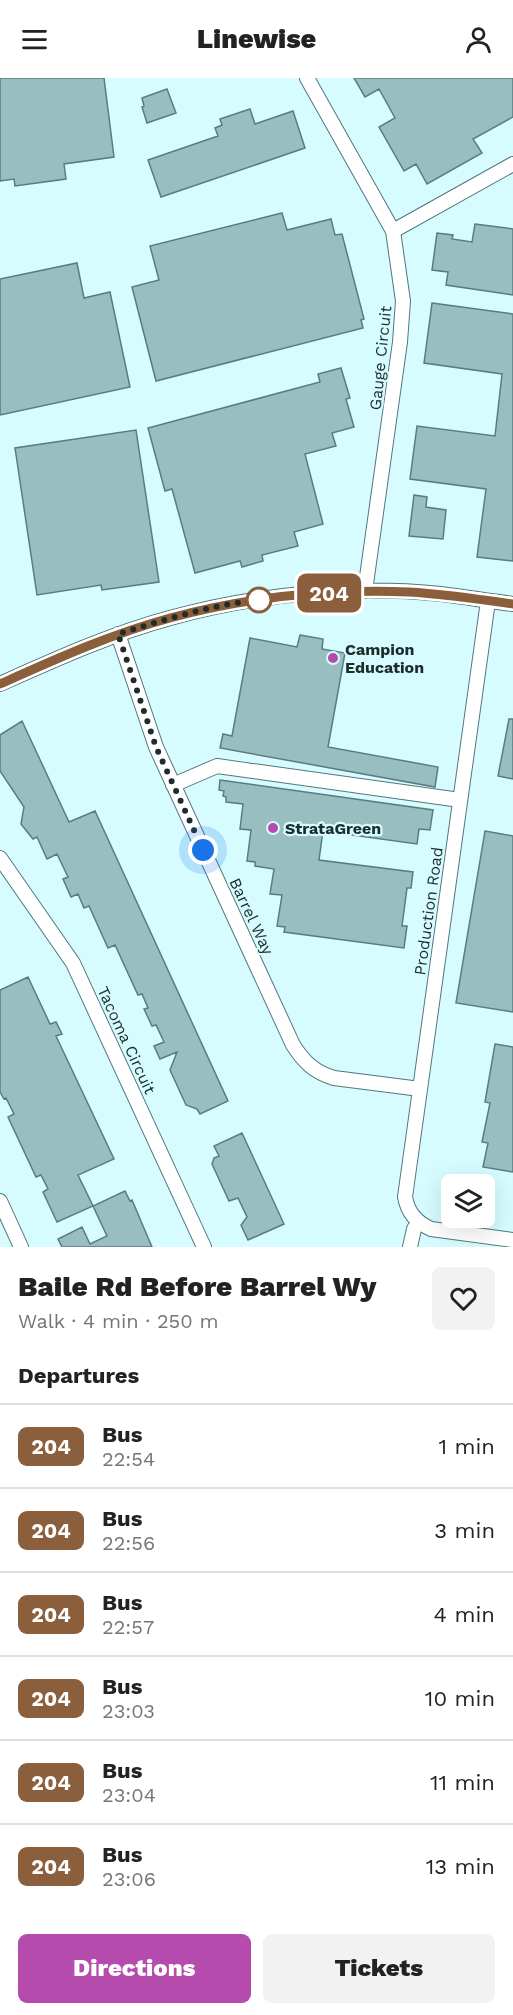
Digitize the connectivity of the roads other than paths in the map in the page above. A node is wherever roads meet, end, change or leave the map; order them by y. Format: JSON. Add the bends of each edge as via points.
{"nodes":[{"id":1,"x":307,"y":78,"type":"edge"},
{"id":2,"x":513,"y":164,"type":"edge"},
{"id":3,"x":393,"y":231,"type":"junction"},
{"id":4,"x":366,"y":591,"type":"junction"},
{"id":5,"x":488,"y":601,"type":"junction"},
{"id":6,"x":513,"y":604,"type":"edge"},
{"id":7,"x":118,"y":634,"type":"junction"},
{"id":8,"x":0,"y":684,"type":"edge"},
{"id":9,"x":173,"y":785,"type":"junction"},
{"id":10,"x":460,"y":800,"type":"junction"},
{"id":11,"x":0,"y":858,"type":"edge"},
{"id":12,"x":420,"y":1089,"type":"junction"},
{"id":13,"x":0,"y":1201,"type":"edge"},
{"id":14,"x":418,"y":1223,"type":"junction"},
{"id":15,"x":513,"y":1240,"type":"edge"},
{"id":16,"x":21,"y":1247,"type":"edge"},
{"id":17,"x":204,"y":1247,"type":"edge"},
{"id":18,"x":410,"y":1247,"type":"edge"}],
"edges":[{"from":1,"to":3,"type":"street","name":"Gauge Circuit"},
{"from":2,"to":3,"type":"street"},
{"from":3,"to":4,"type":"street","name":"Gauge Circuit","via":[[403,302]]},
{"from":4,"to":5,"type":"street","via":[[440,594]]},
{"from":4,"to":7,"type":"street","via":[[316,593],[218,606]]},
{"from":5,"to":6,"type":"street"},
{"from":5,"to":10,"type":"street","name":"Production Road"},
{"from":7,"to":8,"type":"street"},
{"from":7,"to":9,"type":"street","name":"Barrel Way"},
{"from":9,"to":10,"type":"street","via":[[217,766]]},
{"from":9,"to":12,"type":"street","name":"Barrel Way","via":[[293,1045],[303,1059],[321,1074],[334,1078]]},
{"from":10,"to":12,"type":"street","name":"Production Road"},
{"from":11,"to":17,"type":"street","name":"Tacoma Circuit","via":[[73,963]]},
{"from":12,"to":14,"type":"street","name":"Production Road","via":[[405,1194]]},
{"from":13,"to":16,"type":"street"},
{"from":14,"to":15,"type":"street","via":[[430,1229]]},
{"from":14,"to":18,"type":"street"}]}
